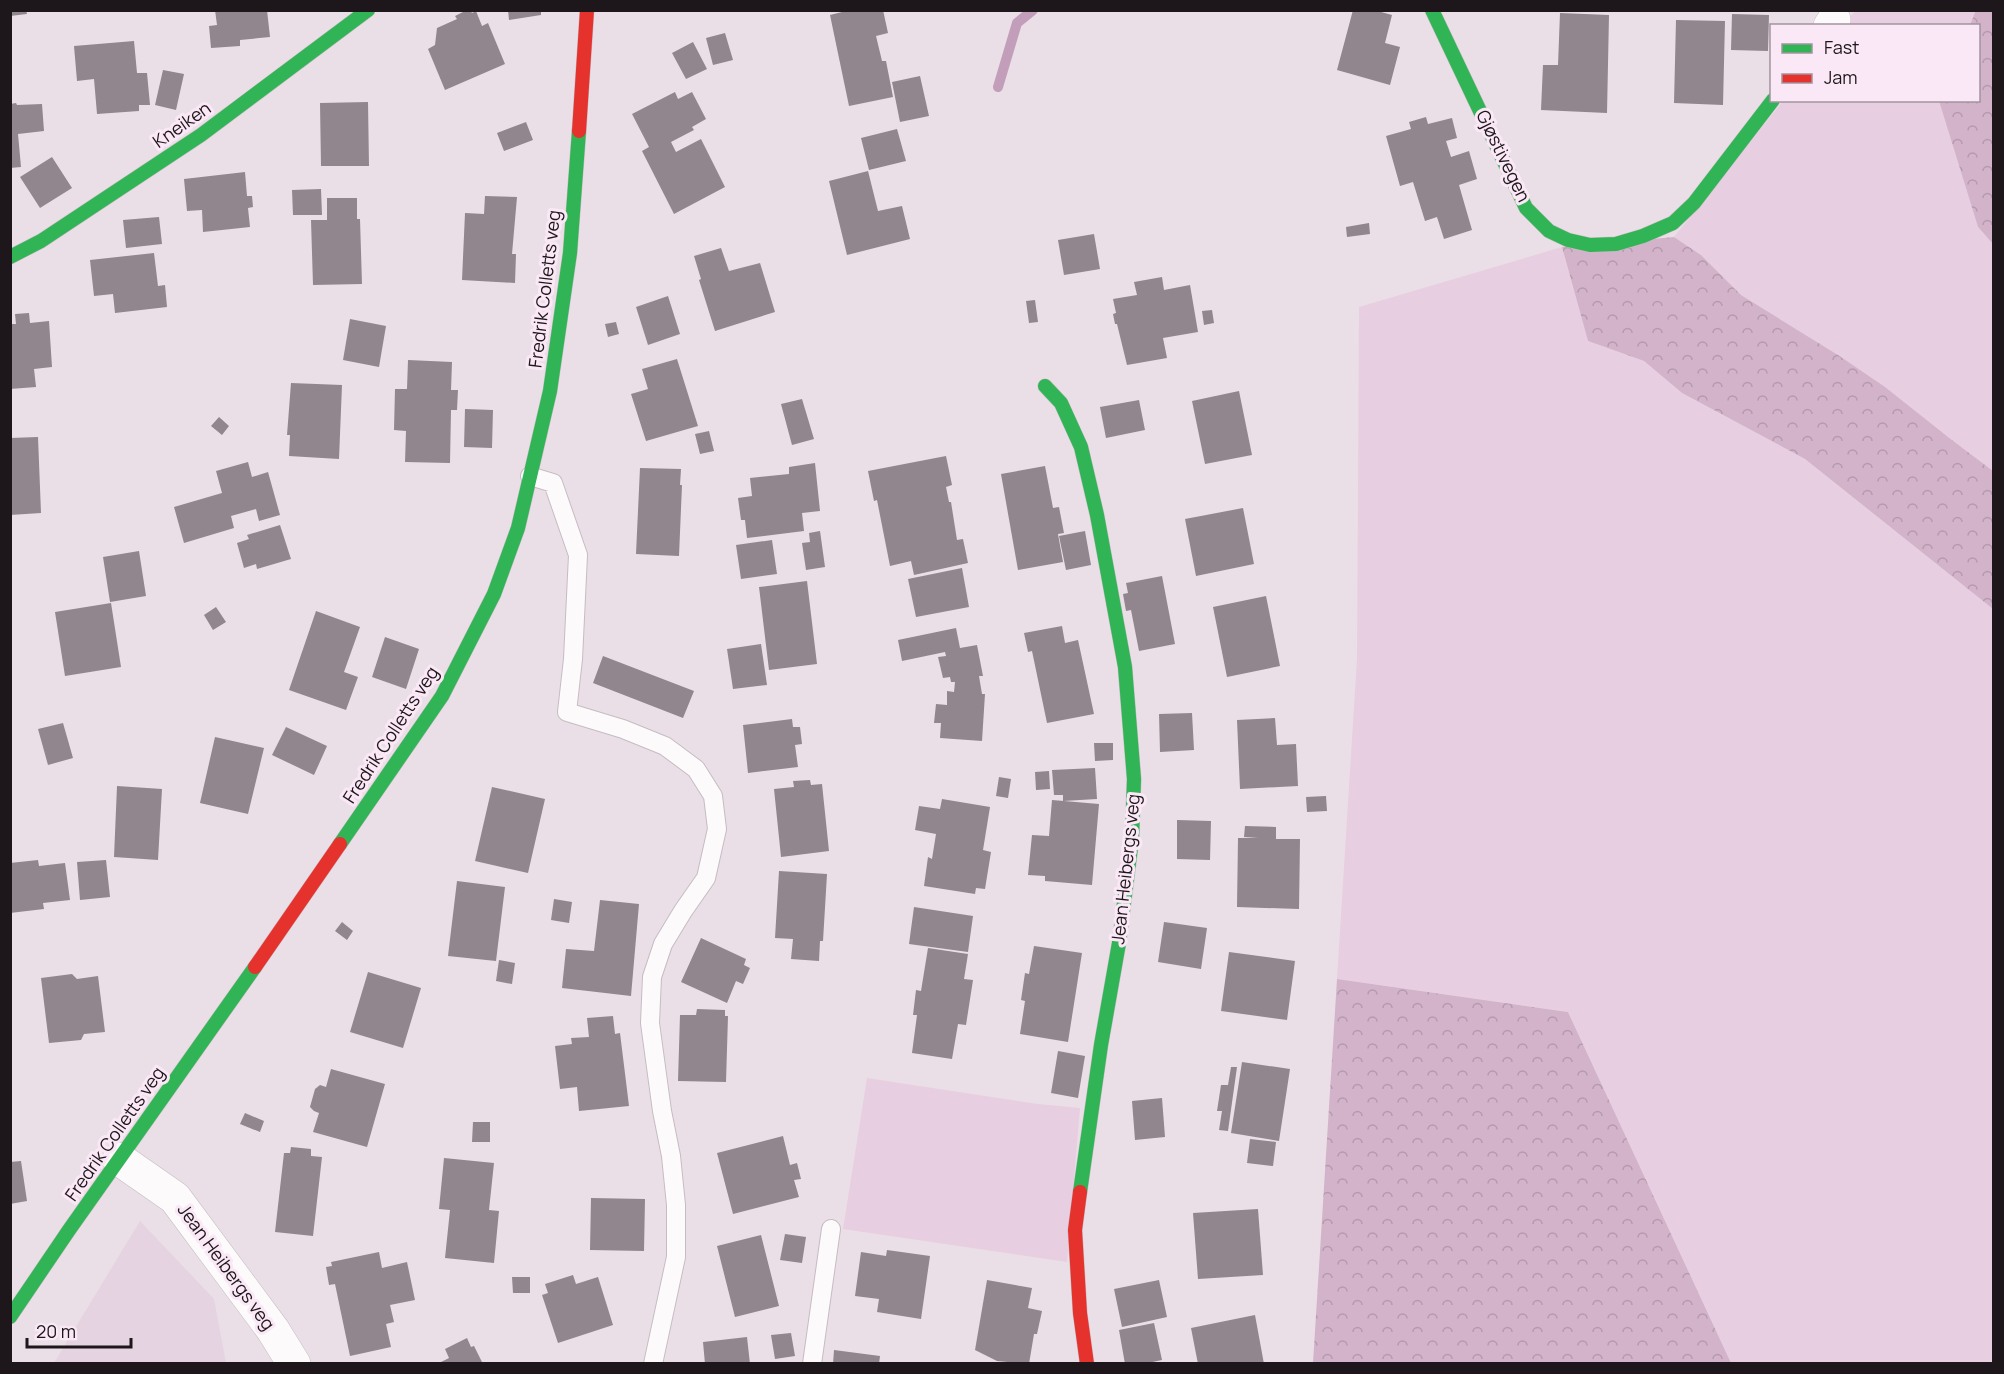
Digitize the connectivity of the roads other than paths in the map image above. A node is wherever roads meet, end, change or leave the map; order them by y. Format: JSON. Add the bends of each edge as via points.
{"nodes":[{"id":1,"x":368,"y":10,"type":"edge"},
{"id":2,"x":587,"y":10,"type":"edge"},
{"id":3,"x":1432,"y":10,"type":"edge"},
{"id":4,"x":1771,"y":102,"type":"edge"},
{"id":5,"x":10,"y":257,"type":"edge"},
{"id":6,"x":1045,"y":386,"type":"dead end"},
{"id":7,"x":530,"y":476,"type":"junction"},
{"id":8,"x":119,"y":1160,"type":"junction"},
{"id":9,"x":831,"y":1229,"type":"dead end"},
{"id":10,"x":10,"y":1317,"type":"edge"},
{"id":11,"x":294,"y":1364,"type":"edge"},
{"id":12,"x":654,"y":1364,"type":"edge"},
{"id":13,"x":812,"y":1364,"type":"edge"},
{"id":14,"x":1087,"y":1364,"type":"edge"}],
"edges":[{"from":1,"to":5,"type":"street","name":"Kneiken","via":[[201,135],[41,241]]},
{"from":2,"to":7,"type":"street","name":"Fredrik Colletts veg","via":[[570,253],[550,391]]},
{"from":3,"to":4,"type":"street","name":"Gjøstivegen","via":[[1526,208],[1549,231],[1568,240],[1590,245],[1616,244],[1673,223],[1694,203]]},
{"from":6,"to":14,"type":"street","name":"Jean Heibergs veg","via":[[1061,403],[1081,447],[1097,515],[1125,668],[1134,779],[1132,838],[1119,943],[1075,1230]]},
{"from":7,"to":8,"type":"street","name":"Fredrik Colletts veg","via":[[518,528],[494,594],[442,696]]},
{"from":7,"to":12,"type":"lane","via":[[553,483],[578,555],[567,712],[666,746],[696,769],[713,796],[717,829],[706,878],[663,944],[652,977],[650,1023],[676,1205],[676,1257]]},
{"from":8,"to":10,"type":"street","name":"Fredrik Colletts veg"},
{"from":8,"to":11,"type":"street","name":"Jean Heibergs veg","via":[[175,1198],[267,1321]]},
{"from":9,"to":13,"type":"lane"}]}
